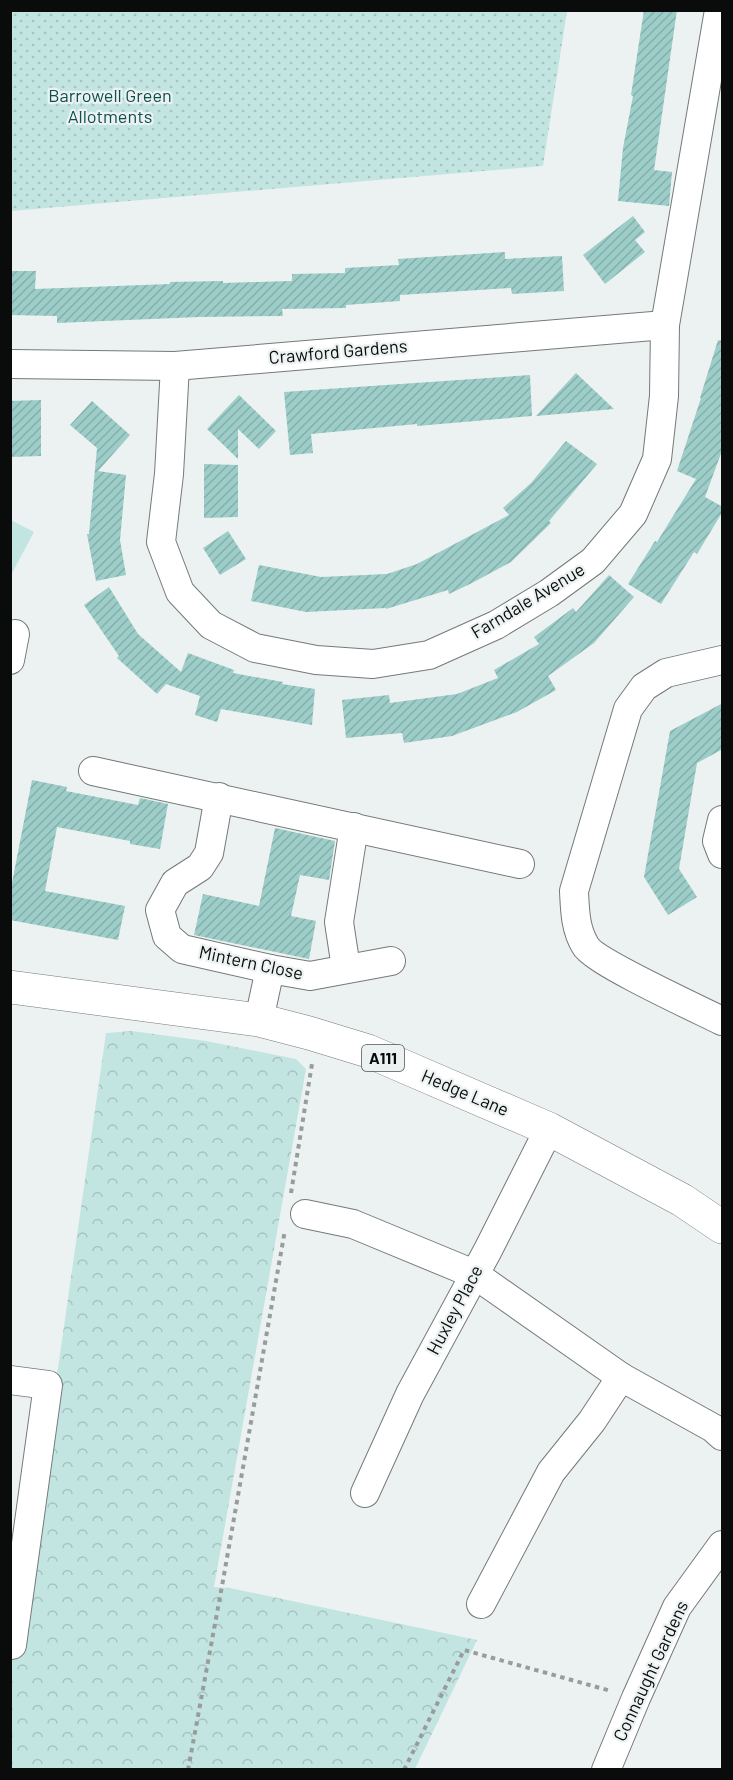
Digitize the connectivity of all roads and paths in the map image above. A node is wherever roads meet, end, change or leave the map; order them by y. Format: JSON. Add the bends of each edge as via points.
{"nodes":[{"id":1,"x":719,"y":10,"type":"edge"},
{"id":2,"x":665,"y":325,"type":"junction"},
{"id":3,"x":10,"y":364,"type":"edge"},
{"id":4,"x":175,"y":366,"type":"junction"},
{"id":5,"x":723,"y":660,"type":"edge"},
{"id":6,"x":93,"y":771,"type":"dead end"},
{"id":7,"x":219,"y":797,"type":"junction"},
{"id":8,"x":723,"y":820,"type":"edge"},
{"id":9,"x":354,"y":827,"type":"junction"},
{"id":10,"x":723,"y":854,"type":"edge"},
{"id":11,"x":520,"y":864,"type":"dead end"},
{"id":12,"x":391,"y":961,"type":"dead end"},
{"id":13,"x":346,"y":968,"type":"junction"},
{"id":14,"x":270,"y":969,"type":"junction"},
{"id":15,"x":10,"y":987,"type":"edge"},
{"id":16,"x":259,"y":1020,"type":"junction"},
{"id":17,"x":723,"y":1021,"type":"edge"},
{"id":18,"x":303,"y":1060,"type":"dead end"},
{"id":19,"x":549,"y":1129,"type":"junction"},
{"id":20,"x":294,"y":1212,"type":"junction"},
{"id":21,"x":723,"y":1227,"type":"edge"},
{"id":22,"x":474,"y":1274,"type":"junction"},
{"id":23,"x":621,"y":1377,"type":"junction"},
{"id":24,"x":10,"y":1380,"type":"edge"},
{"id":25,"x":723,"y":1436,"type":"edge"},
{"id":26,"x":365,"y":1493,"type":"dead end"},
{"id":27,"x":723,"y":1545,"type":"edge"},
{"id":28,"x":481,"y":1604,"type":"dead end"},
{"id":29,"x":12,"y":1645,"type":"edge"},
{"id":30,"x":636,"y":1698,"type":"junction"},
{"id":31,"x":188,"y":1770,"type":"edge"},
{"id":32,"x":404,"y":1770,"type":"edge"},
{"id":33,"x":606,"y":1770,"type":"edge"}],
"edges":[{"from":1,"to":2,"type":"street","name":"Farndale Avenue"},
{"from":2,"to":4,"type":"street","name":"Crawford Gardens"},
{"from":2,"to":4,"type":"street","name":"Farndale Avenue","via":[[664,396],[657,459],[633,514],[607,545],[593,561],[549,593],[496,625],[429,655],[373,664],[316,660],[255,648],[211,625],[180,592],[162,542]]},
{"from":3,"to":4,"type":"street","name":"Crawford Gardens"},
{"from":5,"to":17,"type":"street","via":[[666,673],[644,687],[628,709],[574,891],[575,920],[586,947],[612,965]]},
{"from":6,"to":7,"type":"street"},
{"from":7,"to":9,"type":"street"},
{"from":7,"to":14,"type":"street","name":"Mintern Close","via":[[209,853],[200,867],[175,883],[160,910],[167,936],[182,948]]},
{"from":8,"to":10,"type":"street","via":[[717,841]]},
{"from":9,"to":11,"type":"street"},
{"from":9,"to":13,"type":"street","via":[[339,922]]},
{"from":12,"to":13,"type":"street","name":"Mintern Close"},
{"from":13,"to":14,"type":"street","name":"Mintern Close","via":[[309,976]]},
{"from":14,"to":16,"type":"street"},
{"from":15,"to":16,"type":"main road","name":"Hedge Lane","number":"A111"},
{"from":16,"to":19,"type":"main road","name":"Hedge Lane","number":"A111","via":[[368,1051]]},
{"from":18,"to":20,"type":"path","via":[[313,1065]]},
{"from":19,"to":21,"type":"main road","name":"Hedge Lane","number":"A111","via":[[682,1200]]},
{"from":19,"to":22,"type":"street","name":"Huxley Place"},
{"from":20,"to":22,"type":"street","via":[[353,1224]]},
{"from":20,"to":31,"type":"path"},
{"from":22,"to":23,"type":"street"},
{"from":22,"to":26,"type":"street","name":"Huxley Place","via":[[410,1394]]},
{"from":23,"to":25,"type":"street"},
{"from":23,"to":28,"type":"street","via":[[551,1472]]},
{"from":24,"to":29,"type":"street","via":[[48,1385]]},
{"from":27,"to":30,"type":"street","name":"Connaught Gardens","via":[[677,1607]]},
{"from":30,"to":32,"type":"path","via":[[464,1650]]},
{"from":30,"to":33,"type":"street","name":"Connaught Gardens"}]}
